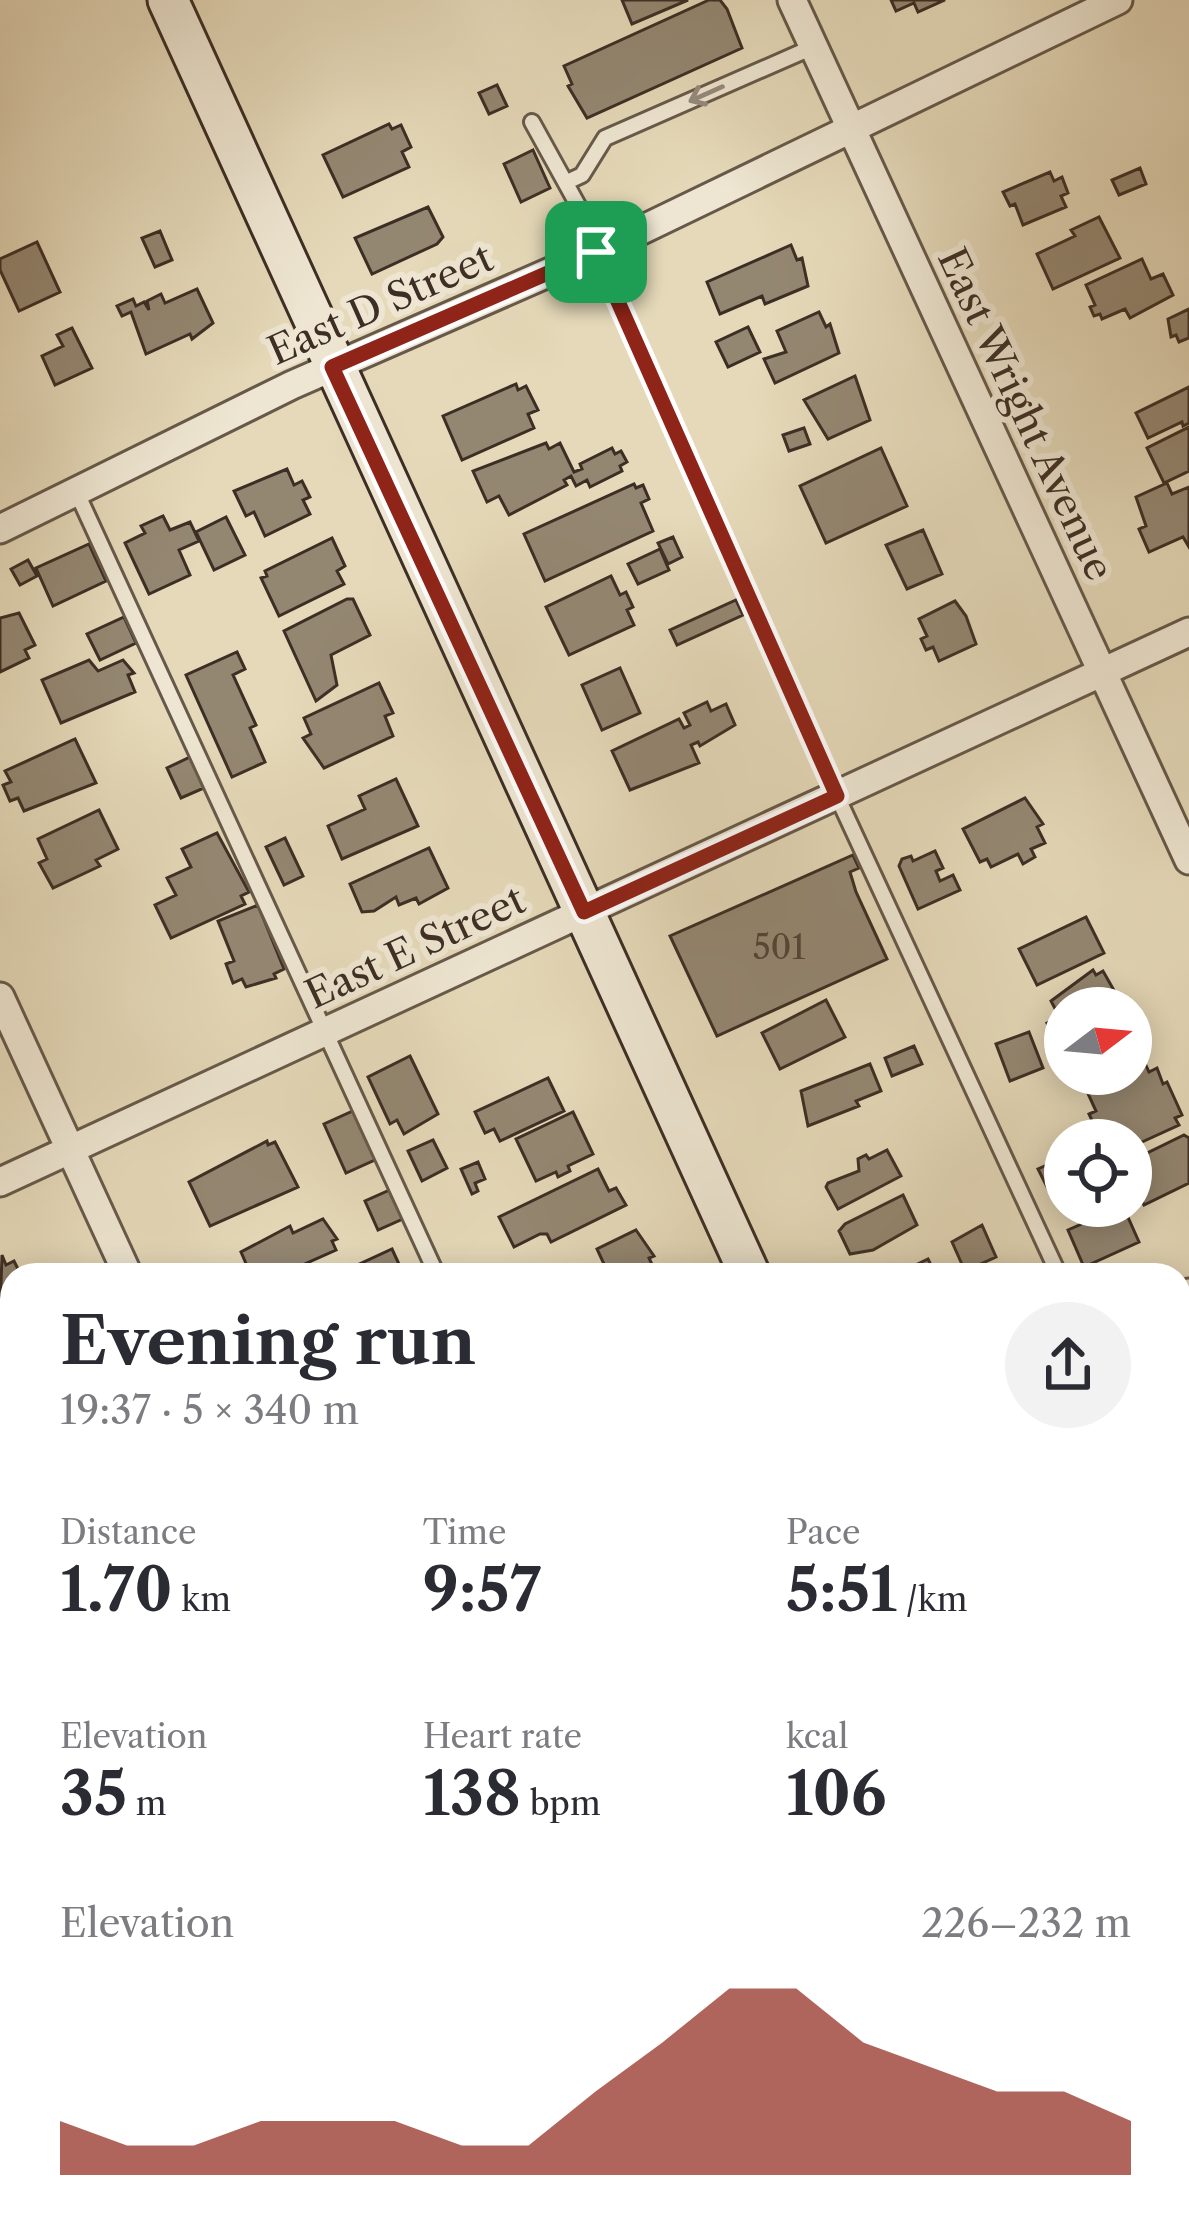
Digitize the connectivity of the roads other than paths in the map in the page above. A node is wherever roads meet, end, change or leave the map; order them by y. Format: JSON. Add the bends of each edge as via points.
{"nodes":[{"id":1,"x":167,"y":0,"type":"edge"},
{"id":2,"x":792,"y":0,"type":"edge"},
{"id":3,"x":1109,"y":2,"type":"edge"},
{"id":4,"x":813,"y":47,"type":"junction"},
{"id":5,"x":532,"y":122,"type":"dead end"},
{"id":6,"x":850,"y":126,"type":"junction"},
{"id":7,"x":567,"y":182,"type":"junction"},
{"id":8,"x":596,"y":252,"type":"junction"},
{"id":9,"x":332,"y":367,"type":"junction"},
{"id":10,"x":77,"y":493,"type":"junction"},
{"id":11,"x":0,"y":529,"type":"edge"},
{"id":12,"x":1189,"y":632,"type":"edge"},
{"id":13,"x":1103,"y":674,"type":"junction"},
{"id":14,"x":837,"y":796,"type":"junction"},
{"id":15,"x":1189,"y":860,"type":"edge"},
{"id":16,"x":584,"y":912,"type":"junction"},
{"id":17,"x":0,"y":997,"type":"edge"},
{"id":18,"x":325,"y":1031,"type":"junction"},
{"id":19,"x":70,"y":1150,"type":"junction"},
{"id":20,"x":0,"y":1182,"type":"edge"},
{"id":21,"x":122,"y":1263,"type":"edge"},
{"id":22,"x":431,"y":1263,"type":"edge"},
{"id":23,"x":745,"y":1263,"type":"edge"},
{"id":24,"x":1053,"y":1263,"type":"edge"}],
"edges":[{"from":1,"to":9,"type":"street"},
{"from":2,"to":4,"type":"street","name":"East Wright Avenue"},
{"from":3,"to":6,"type":"street","name":"East D Street"},
{"from":4,"to":6,"type":"street","name":"East Wright Avenue"},
{"from":4,"to":7,"type":"lane","one_way":true,"via":[[605,138],[583,175]]},
{"from":5,"to":7,"type":"lane"},
{"from":6,"to":8,"type":"street","name":"East D Street"},
{"from":6,"to":13,"type":"street","name":"East Wright Avenue"},
{"from":7,"to":8,"type":"lane"},
{"from":8,"to":9,"type":"street","name":"East D Street"},
{"from":8,"to":14,"type":"lane"},
{"from":9,"to":10,"type":"street","name":"East D Street"},
{"from":9,"to":16,"type":"street"},
{"from":10,"to":11,"type":"street","name":"East D Street"},
{"from":10,"to":18,"type":"lane"},
{"from":12,"to":13,"type":"street","name":"East E Street"},
{"from":13,"to":14,"type":"street","name":"East E Street"},
{"from":13,"to":15,"type":"street","name":"East Wright Avenue"},
{"from":14,"to":16,"type":"street","name":"East E Street"},
{"from":14,"to":24,"type":"lane"},
{"from":16,"to":18,"type":"street","name":"East E Street"},
{"from":16,"to":23,"type":"street"},
{"from":17,"to":19,"type":"street"},
{"from":18,"to":19,"type":"street","name":"East E Street"},
{"from":18,"to":22,"type":"lane"},
{"from":19,"to":20,"type":"street","name":"East E Street"},
{"from":19,"to":21,"type":"street"}]}
